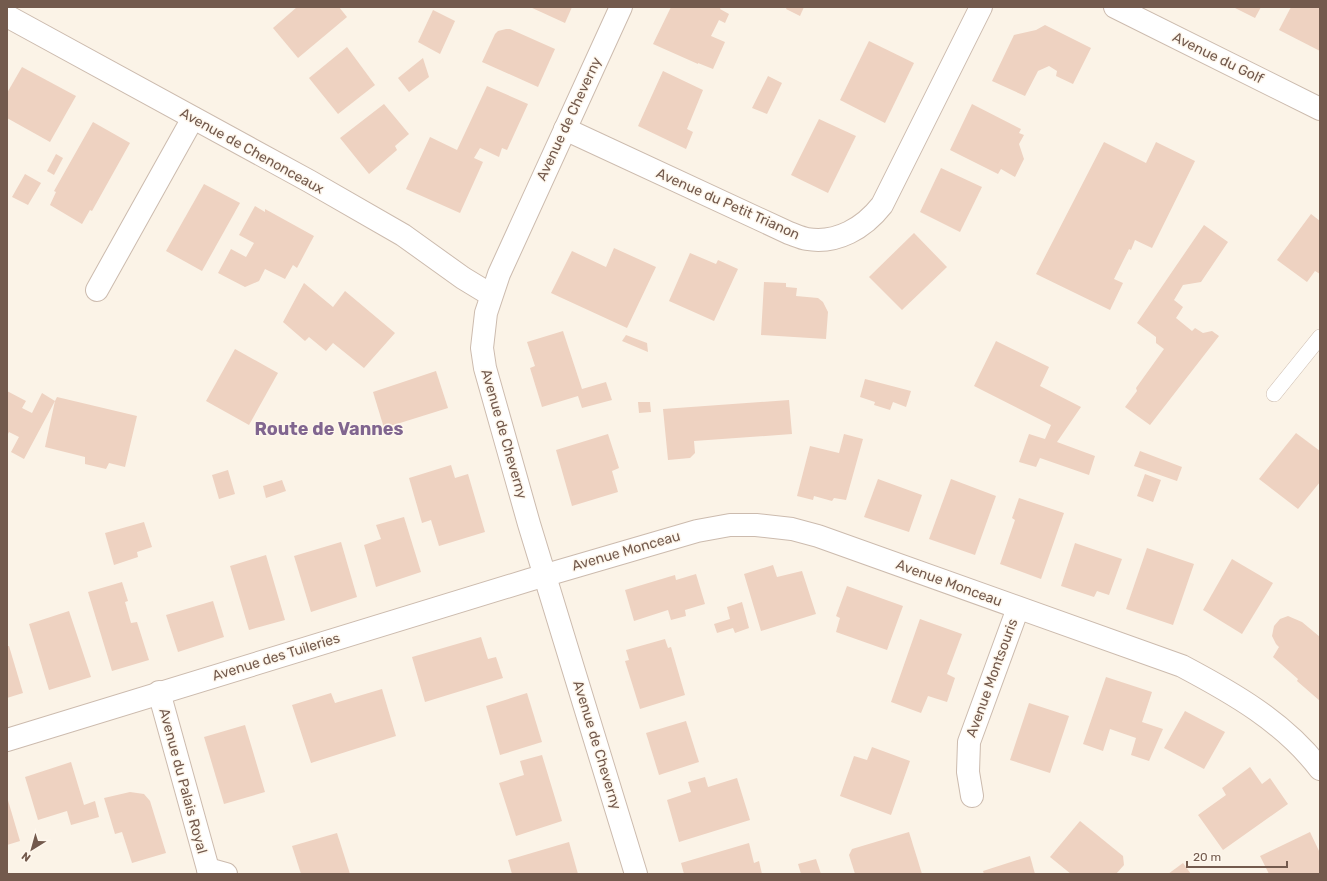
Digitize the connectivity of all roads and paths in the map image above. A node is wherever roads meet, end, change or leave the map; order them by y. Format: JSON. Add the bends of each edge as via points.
{"nodes":[{"id":1,"x":621,"y":7,"type":"edge"},
{"id":2,"x":981,"y":7,"type":"edge"},
{"id":3,"x":1115,"y":7,"type":"edge"},
{"id":4,"x":7,"y":16,"type":"edge"},
{"id":5,"x":1320,"y":109,"type":"edge"},
{"id":6,"x":193,"y":118,"type":"junction"},
{"id":7,"x":565,"y":129,"type":"junction"},
{"id":8,"x":97,"y":290,"type":"dead end"},
{"id":9,"x":491,"y":295,"type":"junction"},
{"id":10,"x":1320,"y":338,"type":"edge"},
{"id":11,"x":1274,"y":394,"type":"dead end"},
{"id":12,"x":544,"y":575,"type":"junction"},
{"id":13,"x":1018,"y":608,"type":"junction"},
{"id":14,"x":159,"y":692,"type":"junction"},
{"id":15,"x":7,"y":740,"type":"edge"},
{"id":16,"x":1320,"y":768,"type":"edge"},
{"id":17,"x":972,"y":796,"type":"dead end"},
{"id":18,"x":213,"y":872,"type":"edge"},
{"id":19,"x":636,"y":874,"type":"edge"}],
"edges":[{"from":1,"to":7,"type":"street","name":"Avenue de Cheverny"},
{"from":2,"to":7,"type":"street","name":"Avenue du Petit Trianon","via":[[882,205],[865,223],[836,238],[805,239],[789,233]]},
{"from":3,"to":5,"type":"street","name":"Avenue du Golf"},
{"from":4,"to":6,"type":"street","name":"Avenue de Chenonceaux"},
{"from":6,"to":8,"type":"street"},
{"from":6,"to":9,"type":"street","name":"Avenue de Chenonceaux","via":[[403,235]]},
{"from":7,"to":9,"type":"street","name":"Avenue de Cheverny","via":[[510,247]]},
{"from":9,"to":12,"type":"street","name":"Avenue de Cheverny","via":[[482,348],[485,368]]},
{"from":10,"to":11,"type":"lane"},
{"from":12,"to":13,"type":"street","name":"Avenue Monceau","via":[[697,531],[730,525],[756,525],[792,529],[818,536]]},
{"from":12,"to":14,"type":"street","name":"Avenue des Tuileries"},
{"from":12,"to":19,"type":"street","name":"Avenue de Cheverny"},
{"from":13,"to":16,"type":"street","name":"Avenue Monceau","via":[[1182,666],[1237,696],[1280,728]]},
{"from":13,"to":17,"type":"street","name":"Avenue Montsouris","via":[[969,742],[968,772]]},
{"from":14,"to":15,"type":"street","name":"Avenue des Tuileries"},
{"from":14,"to":18,"type":"street","name":"Avenue du Palais Royal"}]}
